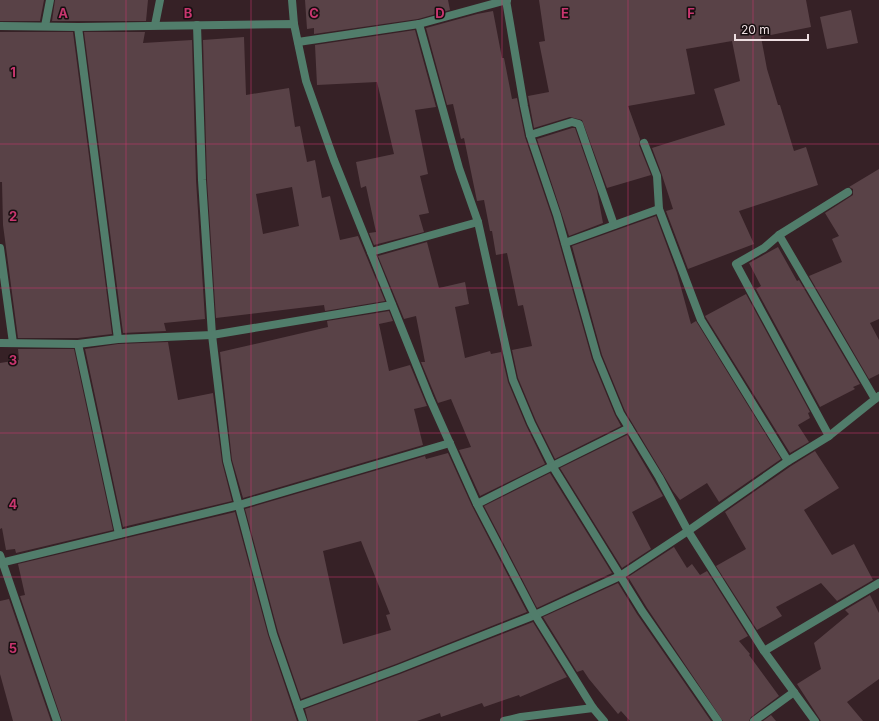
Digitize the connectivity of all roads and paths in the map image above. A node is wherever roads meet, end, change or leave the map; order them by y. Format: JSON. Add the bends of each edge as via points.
{"nodes":[{"id":1,"x":50,"y":0,"type":"edge"},
{"id":2,"x":160,"y":0,"type":"edge"},
{"id":3,"x":292,"y":0,"type":"edge"},
{"id":4,"x":506,"y":0,"type":"edge"},
{"id":5,"x":294,"y":24,"type":"junction"},
{"id":6,"x":419,"y":24,"type":"junction"},
{"id":7,"x":155,"y":25,"type":"junction"},
{"id":8,"x":197,"y":25,"type":"junction"},
{"id":9,"x":0,"y":26,"type":"edge"},
{"id":10,"x":45,"y":26,"type":"junction"},
{"id":11,"x":78,"y":27,"type":"junction"},
{"id":12,"x":298,"y":42,"type":"junction"},
{"id":13,"x":530,"y":135,"type":"junction"},
{"id":14,"x":644,"y":143,"type":"dead end"},
{"id":15,"x":848,"y":192,"type":"dead end"},
{"id":16,"x":658,"y":209,"type":"junction"},
{"id":17,"x":478,"y":222,"type":"junction"},
{"id":18,"x":614,"y":224,"type":"junction"},
{"id":19,"x":780,"y":235,"type":"junction"},
{"id":20,"x":565,"y":243,"type":"junction"},
{"id":21,"x":0,"y":248,"type":"edge"},
{"id":22,"x":371,"y":252,"type":"junction"},
{"id":23,"x":392,"y":304,"type":"junction"},
{"id":24,"x":212,"y":335,"type":"junction"},
{"id":25,"x":118,"y":339,"type":"junction"},
{"id":26,"x":0,"y":343,"type":"edge"},
{"id":27,"x":13,"y":343,"type":"junction"},
{"id":28,"x":78,"y":344,"type":"junction"},
{"id":29,"x":877,"y":398,"type":"edge"},
{"id":30,"x":629,"y":428,"type":"junction"},
{"id":31,"x":829,"y":436,"type":"junction"},
{"id":32,"x":450,"y":443,"type":"junction"},
{"id":33,"x":788,"y":461,"type":"junction"},
{"id":34,"x":553,"y":467,"type":"junction"},
{"id":35,"x":476,"y":504,"type":"junction"},
{"id":36,"x":239,"y":506,"type":"junction"},
{"id":37,"x":688,"y":531,"type":"junction"},
{"id":38,"x":119,"y":534,"type":"junction"},
{"id":39,"x":1,"y":561,"type":"edge"},
{"id":40,"x":620,"y":576,"type":"junction"},
{"id":41,"x":879,"y":583,"type":"edge"},
{"id":42,"x":535,"y":615,"type":"junction"},
{"id":43,"x":764,"y":651,"type":"junction"},
{"id":44,"x":794,"y":692,"type":"junction"},
{"id":45,"x":298,"y":706,"type":"junction"},
{"id":46,"x":593,"y":708,"type":"junction"},
{"id":47,"x":57,"y":721,"type":"edge"},
{"id":48,"x":303,"y":721,"type":"edge"},
{"id":49,"x":504,"y":721,"type":"edge"},
{"id":50,"x":604,"y":721,"type":"edge"},
{"id":51,"x":718,"y":721,"type":"edge"},
{"id":52,"x":754,"y":721,"type":"edge"},
{"id":53,"x":815,"y":721,"type":"edge"}],
"edges":[{"from":1,"to":10,"type":"street"},
{"from":2,"to":7,"type":"street"},
{"from":3,"to":5,"type":"street"},
{"from":4,"to":6,"type":"street"},
{"from":4,"to":13,"type":"street"},
{"from":5,"to":8,"type":"street"},
{"from":5,"to":12,"type":"street"},
{"from":6,"to":12,"type":"street"},
{"from":6,"to":17,"type":"street","via":[[459,168]]},
{"from":7,"to":8,"type":"street"},
{"from":7,"to":11,"type":"street"},
{"from":8,"to":24,"type":"street","via":[[202,180]]},
{"from":9,"to":10,"type":"street"},
{"from":10,"to":11,"type":"street"},
{"from":11,"to":25,"type":"street"},
{"from":12,"to":22,"type":"street","via":[[308,88]]},
{"from":13,"to":18,"type":"street","via":[[572,122],[579,124]]},
{"from":13,"to":20,"type":"street"},
{"from":14,"to":16,"type":"street","via":[[657,176]]},
{"from":15,"to":19,"type":"street"},
{"from":16,"to":18,"type":"street"},
{"from":16,"to":33,"type":"street","via":[[701,320]]},
{"from":17,"to":22,"type":"street"},
{"from":17,"to":34,"type":"street","via":[[513,380]]},
{"from":18,"to":20,"type":"street"},
{"from":19,"to":29,"type":"street"},
{"from":19,"to":31,"type":"street","via":[[764,248],[736,264]]},
{"from":20,"to":30,"type":"street","via":[[597,357],[620,414]]},
{"from":21,"to":27,"type":"street"},
{"from":22,"to":23,"type":"street"},
{"from":23,"to":24,"type":"street"},
{"from":23,"to":32,"type":"street"},
{"from":24,"to":25,"type":"street"},
{"from":24,"to":36,"type":"street","via":[[228,461]]},
{"from":25,"to":28,"type":"street"},
{"from":26,"to":27,"type":"street"},
{"from":27,"to":28,"type":"street"},
{"from":28,"to":38,"type":"street"},
{"from":29,"to":31,"type":"street"},
{"from":30,"to":34,"type":"street"},
{"from":30,"to":37,"type":"street"},
{"from":31,"to":33,"type":"street"},
{"from":32,"to":35,"type":"street"},
{"from":32,"to":36,"type":"street"},
{"from":33,"to":37,"type":"street"},
{"from":34,"to":35,"type":"street"},
{"from":34,"to":40,"type":"street"},
{"from":35,"to":42,"type":"street"},
{"from":36,"to":38,"type":"street"},
{"from":36,"to":45,"type":"street","via":[[273,634]]},
{"from":37,"to":40,"type":"street"},
{"from":37,"to":43,"type":"street"},
{"from":38,"to":39,"type":"street"},
{"from":39,"to":47,"type":"street"},
{"from":40,"to":42,"type":"street"},
{"from":40,"to":51,"type":"street"},
{"from":41,"to":43,"type":"street"},
{"from":42,"to":45,"type":"street"},
{"from":42,"to":46,"type":"street"},
{"from":43,"to":44,"type":"street"},
{"from":44,"to":52,"type":"street"},
{"from":44,"to":53,"type":"street"},
{"from":45,"to":48,"type":"street"},
{"from":46,"to":49,"type":"street"},
{"from":46,"to":50,"type":"street"}]}
